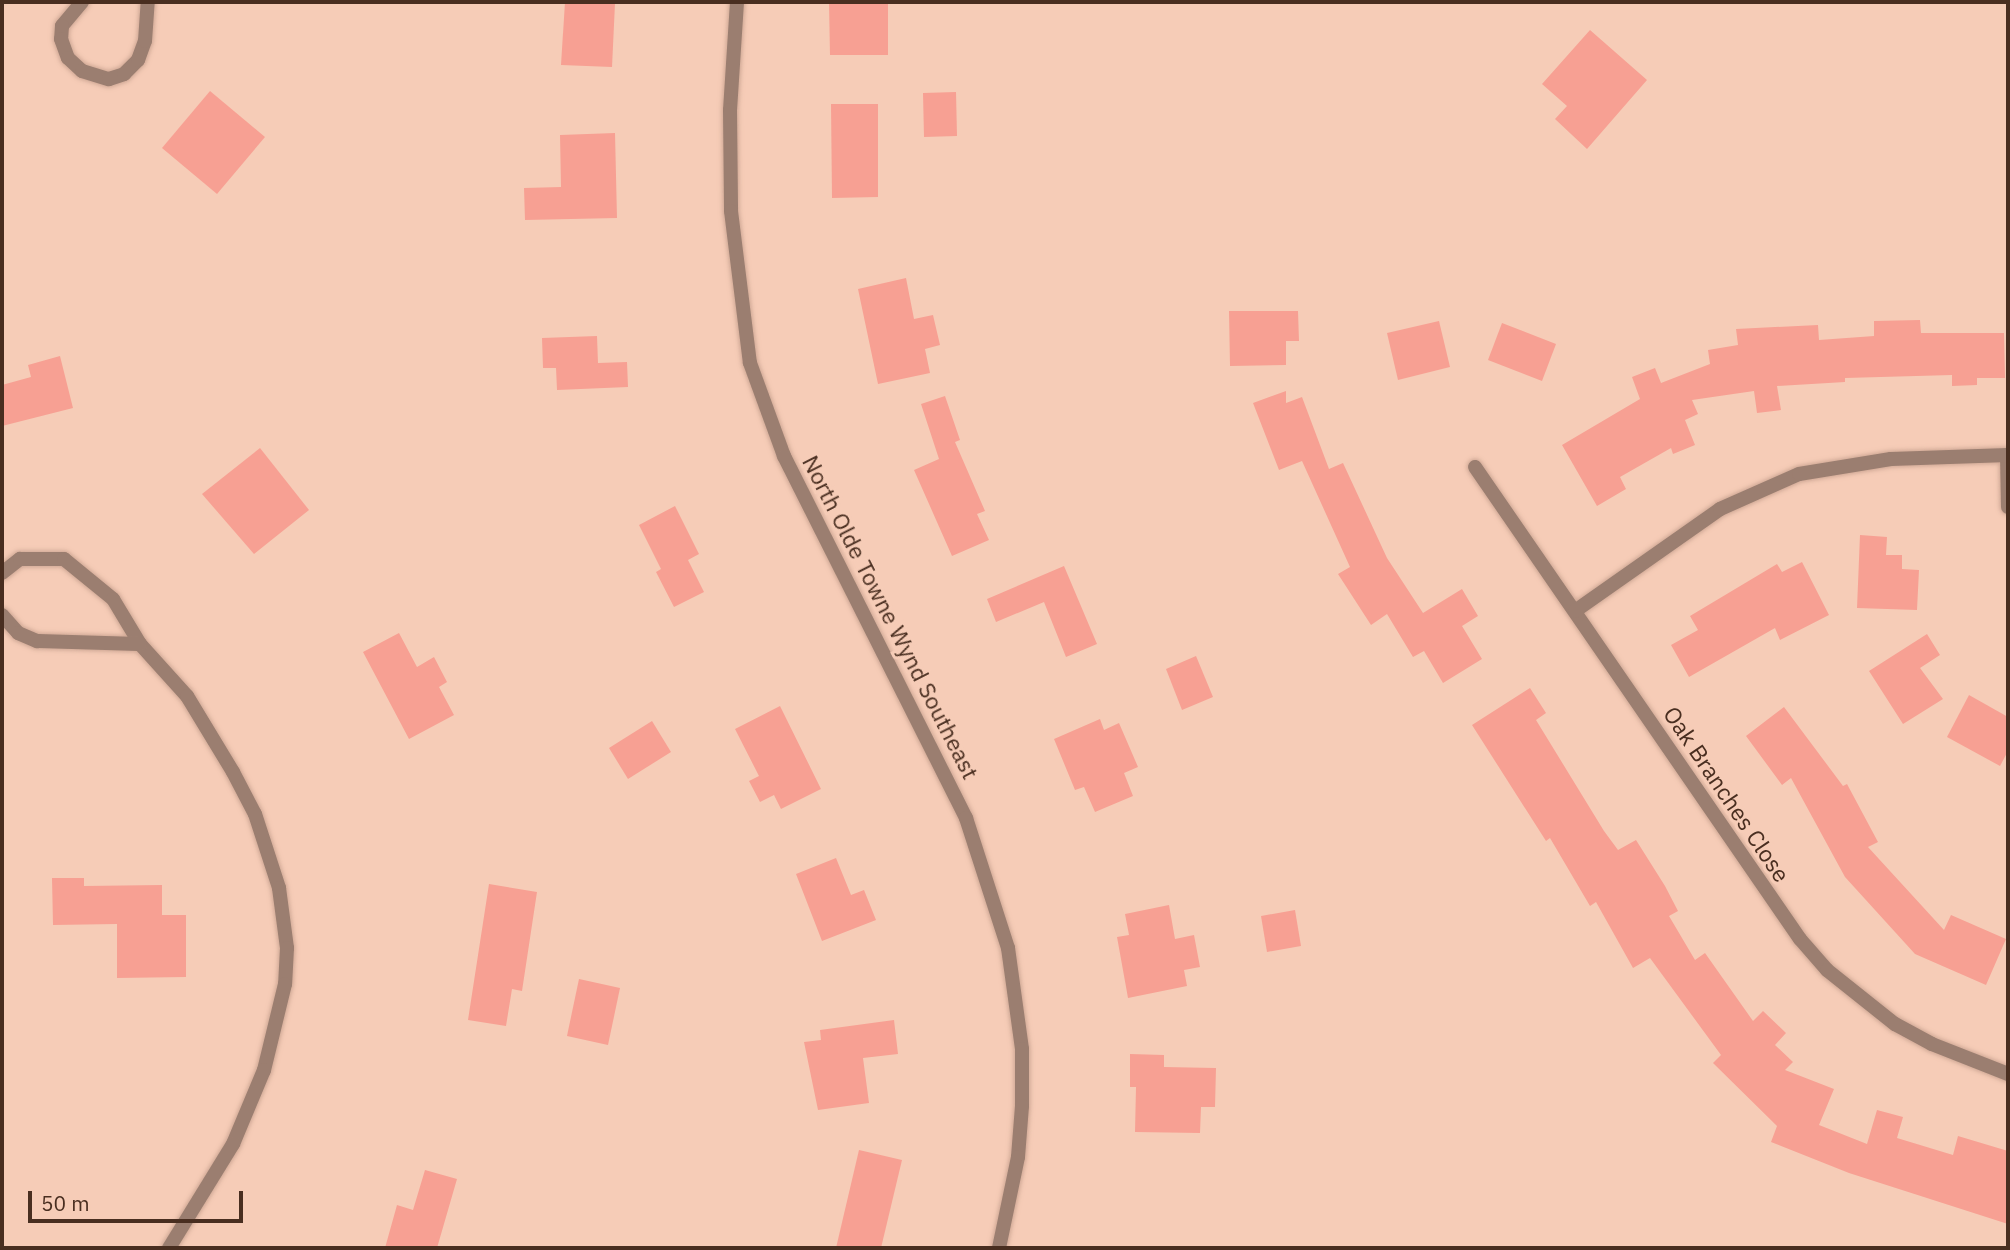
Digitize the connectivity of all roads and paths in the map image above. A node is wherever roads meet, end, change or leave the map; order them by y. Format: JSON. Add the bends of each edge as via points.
{"nodes":[{"id":1,"x":82,"y":2,"type":"edge"},
{"id":2,"x":148,"y":2,"type":"edge"},
{"id":3,"x":737,"y":2,"type":"edge"},
{"id":4,"x":2008,"y":455,"type":"edge"},
{"id":5,"x":1475,"y":467,"type":"dead end"},
{"id":6,"x":2008,"y":507,"type":"edge"},
{"id":7,"x":2,"y":573,"type":"edge"},
{"id":8,"x":1575,"y":611,"type":"junction"},
{"id":9,"x":2,"y":615,"type":"edge"},
{"id":10,"x":140,"y":644,"type":"junction"},
{"id":11,"x":2008,"y":1074,"type":"edge"},
{"id":12,"x":170,"y":1248,"type":"edge"},
{"id":13,"x":999,"y":1248,"type":"edge"}],
"edges":[{"from":1,"to":2,"type":"street","via":[[62,26],[61,40],[68,58],[82,71],[109,79],[124,74],[138,60],[145,41]]},
{"from":3,"to":13,"type":"street","name":"North Olde Towne Wynd Southeast","via":[[730,110],[731,199],[750,363],[784,456],[966,818],[1009,948],[1022,1049],[1021,1106],[1018,1157]]},
{"from":4,"to":6,"type":"street"},
{"from":4,"to":8,"type":"street","via":[[1891,459],[1799,474],[1720,509]]},
{"from":5,"to":8,"type":"street","name":"Oak Branches Close"},
{"from":7,"to":10,"type":"street","via":[[20,559],[64,559],[113,599]]},
{"from":8,"to":11,"type":"street","name":"Oak Branches Close","via":[[1774,903],[1828,970],[1895,1024],[1931,1044]]},
{"from":9,"to":10,"type":"street","via":[[18,633],[37,641]]},
{"from":10,"to":12,"type":"street","via":[[187,696],[255,814],[279,888],[287,948],[277,1025],[249,1111]]}]}
